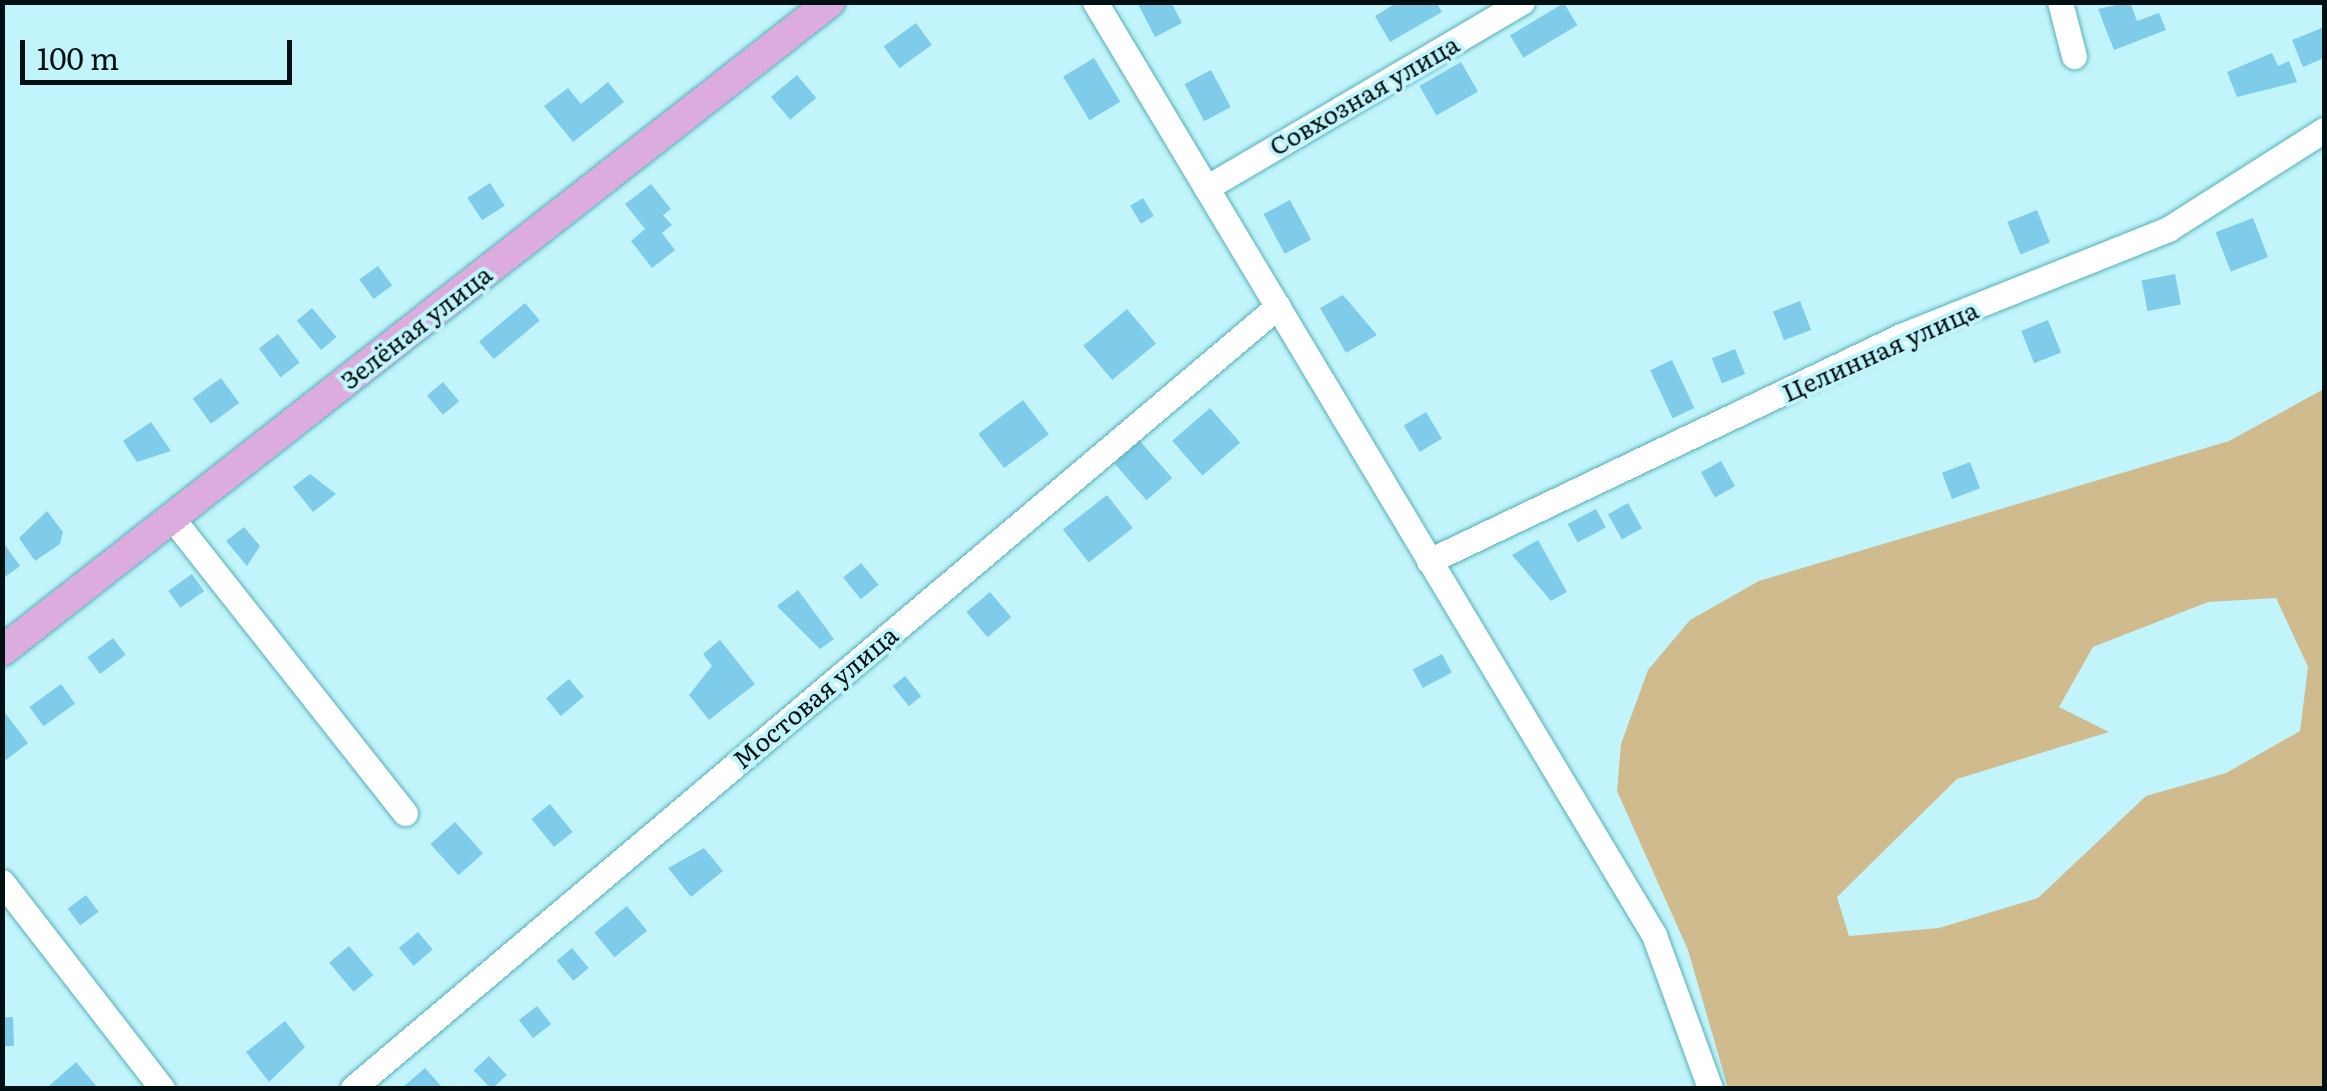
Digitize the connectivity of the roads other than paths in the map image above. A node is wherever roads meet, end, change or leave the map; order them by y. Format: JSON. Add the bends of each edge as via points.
{"nodes":[{"id":1,"x":830,"y":2,"type":"edge"},
{"id":2,"x":1096,"y":2,"type":"edge"},
{"id":3,"x":1522,"y":2,"type":"edge"},
{"id":4,"x":2060,"y":2,"type":"edge"},
{"id":5,"x":2074,"y":56,"type":"dead end"},
{"id":6,"x":2324,"y":130,"type":"edge"},
{"id":7,"x":1206,"y":188,"type":"junction"},
{"id":8,"x":1278,"y":306,"type":"junction"},
{"id":9,"x":172,"y":518,"type":"junction"},
{"id":10,"x":1429,"y":561,"type":"junction"},
{"id":11,"x":2,"y":651,"type":"edge"},
{"id":12,"x":405,"y":813,"type":"dead end"},
{"id":13,"x":2,"y":882,"type":"edge"},
{"id":14,"x":162,"y":1088,"type":"edge"},
{"id":15,"x":353,"y":1088,"type":"edge"},
{"id":16,"x":1710,"y":1088,"type":"edge"}],
"edges":[{"from":1,"to":9,"type":"main road","name":"Зелёная улица"},
{"from":2,"to":7,"type":"street"},
{"from":3,"to":7,"type":"street","name":"Совхозная улица"},
{"from":4,"to":5,"type":"street"},
{"from":6,"to":10,"type":"street","name":"Целинная улица","via":[[2168,229],[1901,336]]},
{"from":7,"to":8,"type":"street"},
{"from":8,"to":10,"type":"street"},
{"from":8,"to":15,"type":"street","name":"Мостовая улица"},
{"from":9,"to":11,"type":"main road","name":"Зелёная улица"},
{"from":9,"to":12,"type":"street"},
{"from":10,"to":16,"type":"street","via":[[1654,935]]},
{"from":13,"to":14,"type":"street"}]}
